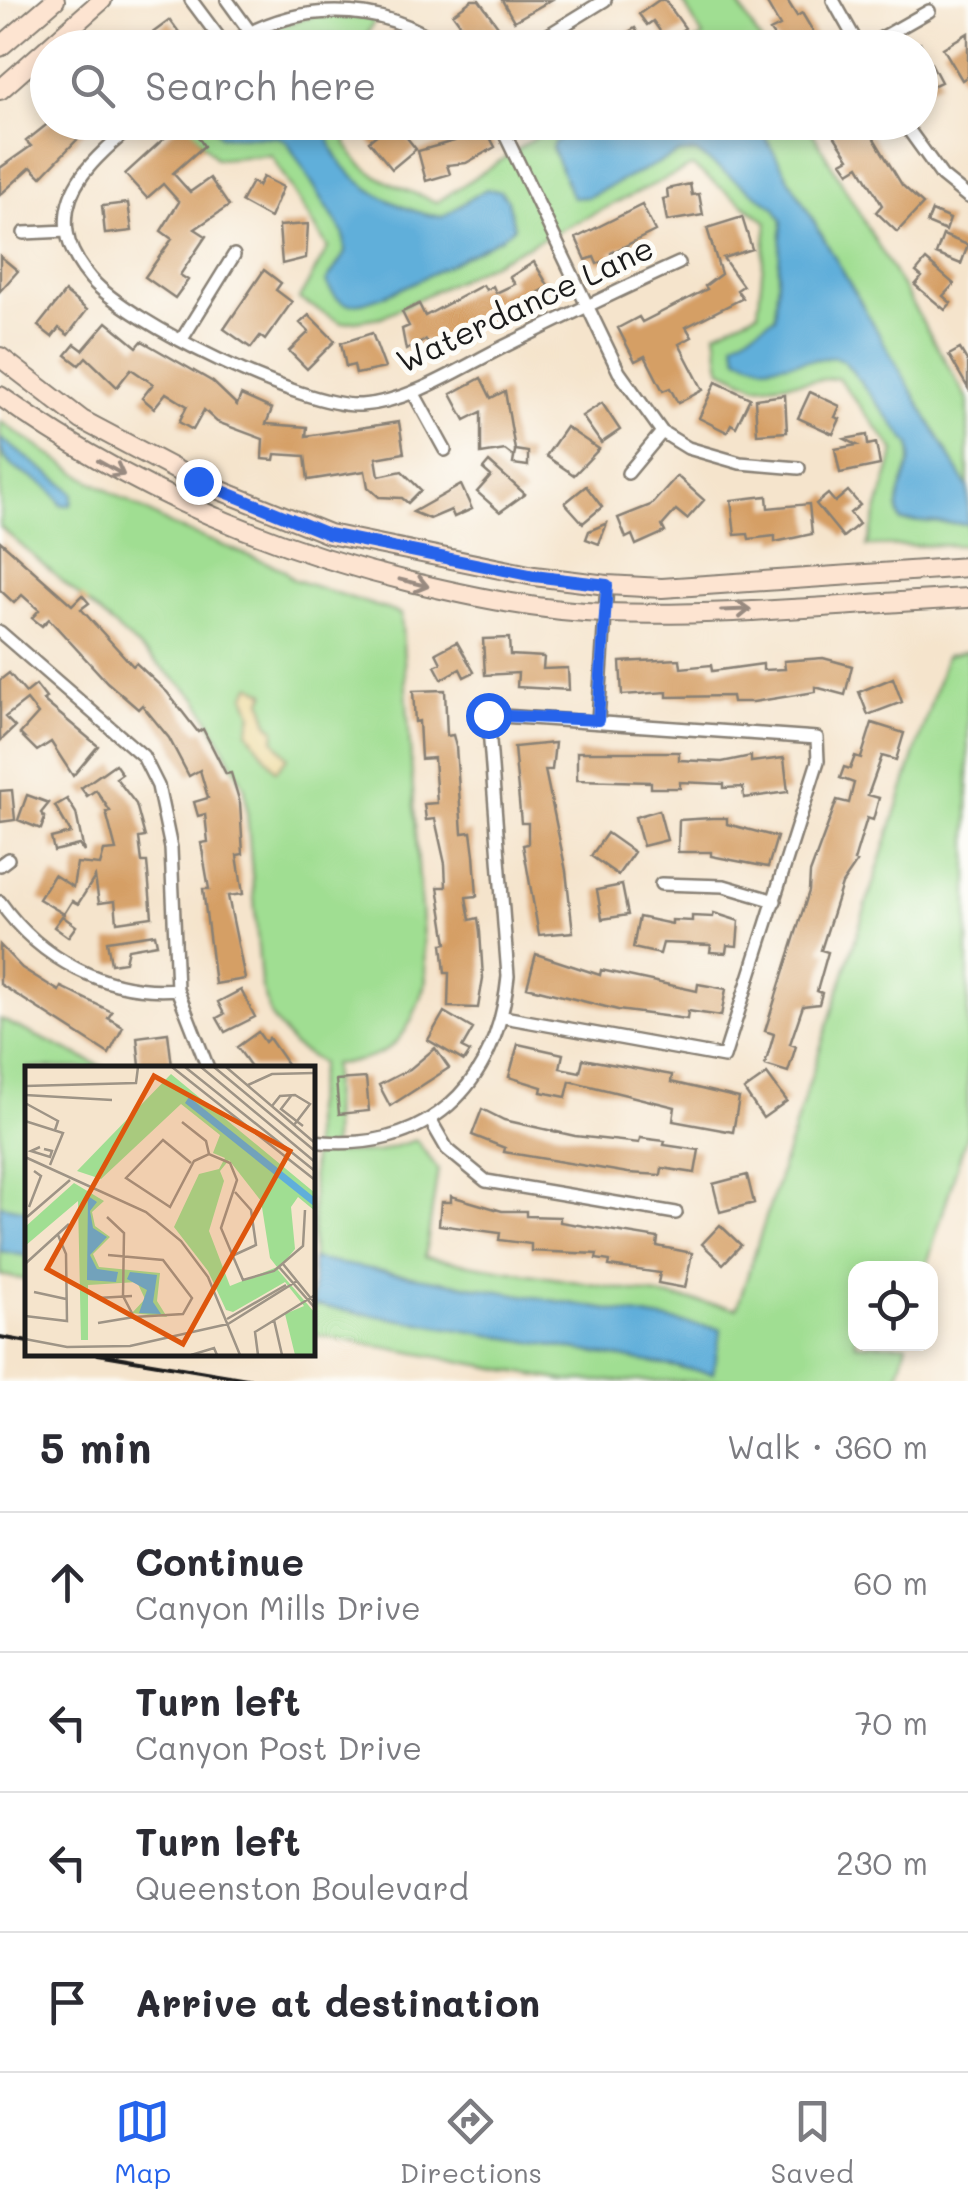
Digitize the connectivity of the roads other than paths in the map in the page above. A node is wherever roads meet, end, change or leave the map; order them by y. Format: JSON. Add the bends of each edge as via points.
{"nodes":[{"id":1,"x":55,"y":0,"type":"edge"},
{"id":2,"x":102,"y":0,"type":"edge"},
{"id":3,"x":192,"y":0,"type":"edge"},
{"id":4,"x":227,"y":0,"type":"edge"},
{"id":5,"x":605,"y":0,"type":"edge"},
{"id":6,"x":832,"y":0,"type":"edge"},
{"id":7,"x":347,"y":1,"type":"edge"},
{"id":8,"x":930,"y":11,"type":"dead end"},
{"id":9,"x":248,"y":29,"type":"joint"},
{"id":10,"x":67,"y":30,"type":"edge"},
{"id":11,"x":214,"y":30,"type":"edge"},
{"id":12,"x":419,"y":30,"type":"edge"},
{"id":13,"x":556,"y":30,"type":"edge"},
{"id":14,"x":851,"y":30,"type":"edge"},
{"id":15,"x":895,"y":30,"type":"edge"},
{"id":16,"x":0,"y":48,"type":"edge"},
{"id":17,"x":30,"y":62,"type":"edge"},
{"id":18,"x":0,"y":88,"type":"edge"},
{"id":19,"x":117,"y":140,"type":"edge"},
{"id":20,"x":508,"y":140,"type":"edge"},
{"id":21,"x":916,"y":140,"type":"edge"},
{"id":22,"x":968,"y":198,"type":"edge"},
{"id":23,"x":67,"y":231,"type":"junction"},
{"id":24,"x":24,"y":233,"type":"dead end"},
{"id":25,"x":234,"y":255,"type":"dead end"},
{"id":26,"x":679,"y":263,"type":"dead end"},
{"id":27,"x":588,"y":304,"type":"junction"},
{"id":28,"x":182,"y":339,"type":"junction"},
{"id":29,"x":0,"y":357,"type":"edge"},
{"id":30,"x":413,"y":392,"type":"junction"},
{"id":31,"x":0,"y":396,"type":"edge"},
{"id":32,"x":82,"y":420,"type":"junction"},
{"id":33,"x":662,"y":432,"type":"junction"},
{"id":34,"x":68,"y":445,"type":"junction"},
{"id":35,"x":445,"y":450,"type":"dead end"},
{"id":36,"x":799,"y":468,"type":"dead end"},
{"id":37,"x":628,"y":473,"type":"dead end"},
{"id":38,"x":328,"y":534,"type":"junction"},
{"id":39,"x":324,"y":561,"type":"junction"},
{"id":40,"x":968,"y":567,"type":"edge"},
{"id":41,"x":854,"y":572,"type":"junction"},
{"id":42,"x":607,"y":585,"type":"junction"},
{"id":43,"x":968,"y":598,"type":"edge"},
{"id":44,"x":855,"y":603,"type":"junction"},
{"id":45,"x":604,"y":614,"type":"junction"},
{"id":46,"x":0,"y":632,"type":"edge"},
{"id":47,"x":598,"y":720,"type":"junction"},
{"id":48,"x":661,"y":884,"type":"dead end"},
{"id":49,"x":775,"y":901,"type":"junction"},
{"id":50,"x":0,"y":902,"type":"edge"},
{"id":51,"x":177,"y":989,"type":"junction"},
{"id":52,"x":504,"y":1017,"type":"junction"},
{"id":53,"x":207,"y":1066,"type":"edge"},
{"id":54,"x":432,"y":1122,"type":"junction"},
{"id":55,"x":315,"y":1141,"type":"edge"},
{"id":56,"x":676,"y":1213,"type":"dead end"}],
"edges":[{"from":1,"to":16,"type":"main road"},
{"from":2,"to":10,"type":"main road"},
{"from":3,"to":11,"type":"street"},
{"from":4,"to":9,"type":"street"},
{"from":5,"to":13,"type":"street"},
{"from":6,"to":14,"type":"street"},
{"from":7,"to":9,"type":"street","via":[[309,6]]},
{"from":7,"to":12,"type":"street"},
{"from":8,"to":15,"type":"street"},
{"from":17,"to":18,"type":"main road"},
{"from":19,"to":23,"type":"street","name":"Waterdance Lane","via":[[89,166],[69,202]]},
{"from":20,"to":27,"type":"street"},
{"from":21,"to":22,"type":"street"},
{"from":23,"to":24,"type":"street"},
{"from":23,"to":28,"type":"street","name":"Waterdance Lane","via":[[93,282]]},
{"from":25,"to":28,"type":"street"},
{"from":26,"to":27,"type":"street","name":"Waterdance Lane"},
{"from":27,"to":30,"type":"street","name":"Waterdance Lane"},
{"from":27,"to":33,"type":"street","via":[[619,372]]},
{"from":28,"to":30,"type":"street","name":"Waterdance Lane","via":[[269,384],[329,403],[364,405]]},
{"from":29,"to":32,"type":"main road"},
{"from":30,"to":35,"type":"street"},
{"from":31,"to":34,"type":"main road"},
{"from":32,"to":34,"type":"main road"},
{"from":32,"to":38,"type":"main road","via":[[198,481]]},
{"from":33,"to":36,"type":"street","via":[[688,448],[740,462]]},
{"from":33,"to":37,"type":"street"},
{"from":34,"to":39,"type":"main road","one_way":true,"via":[[198,513]]},
{"from":38,"to":39,"type":"main road"},
{"from":38,"to":42,"type":"main road"},
{"from":39,"to":45,"type":"main road","one_way":true,"via":[[467,596]]},
{"from":40,"to":41,"type":"main road"},
{"from":41,"to":42,"type":"main road","via":[[662,588]]},
{"from":41,"to":44,"type":"main road"},
{"from":42,"to":45,"type":"street"},
{"from":43,"to":44,"type":"main road"},
{"from":45,"to":44,"type":"main road","one_way":true},
{"from":45,"to":47,"type":"street"},
{"from":46,"to":51,"type":"street","via":[[142,756],[158,786],[172,848]]},
{"from":47,"to":49,"type":"street","via":[[817,738],[818,760]]},
{"from":47,"to":52,"type":"street","via":[[488,715],[508,976]]},
{"from":48,"to":49,"type":"street","via":[[724,886]]},
{"from":49,"to":52,"type":"street","via":[[724,1057]]},
{"from":50,"to":51,"type":"street","via":[[32,942],[116,987]]},
{"from":51,"to":53,"type":"street"},
{"from":52,"to":54,"type":"street","via":[[480,1067]]},
{"from":54,"to":55,"type":"street","via":[[377,1141]]},
{"from":54,"to":56,"type":"street","via":[[447,1150],[486,1181]]}]}
